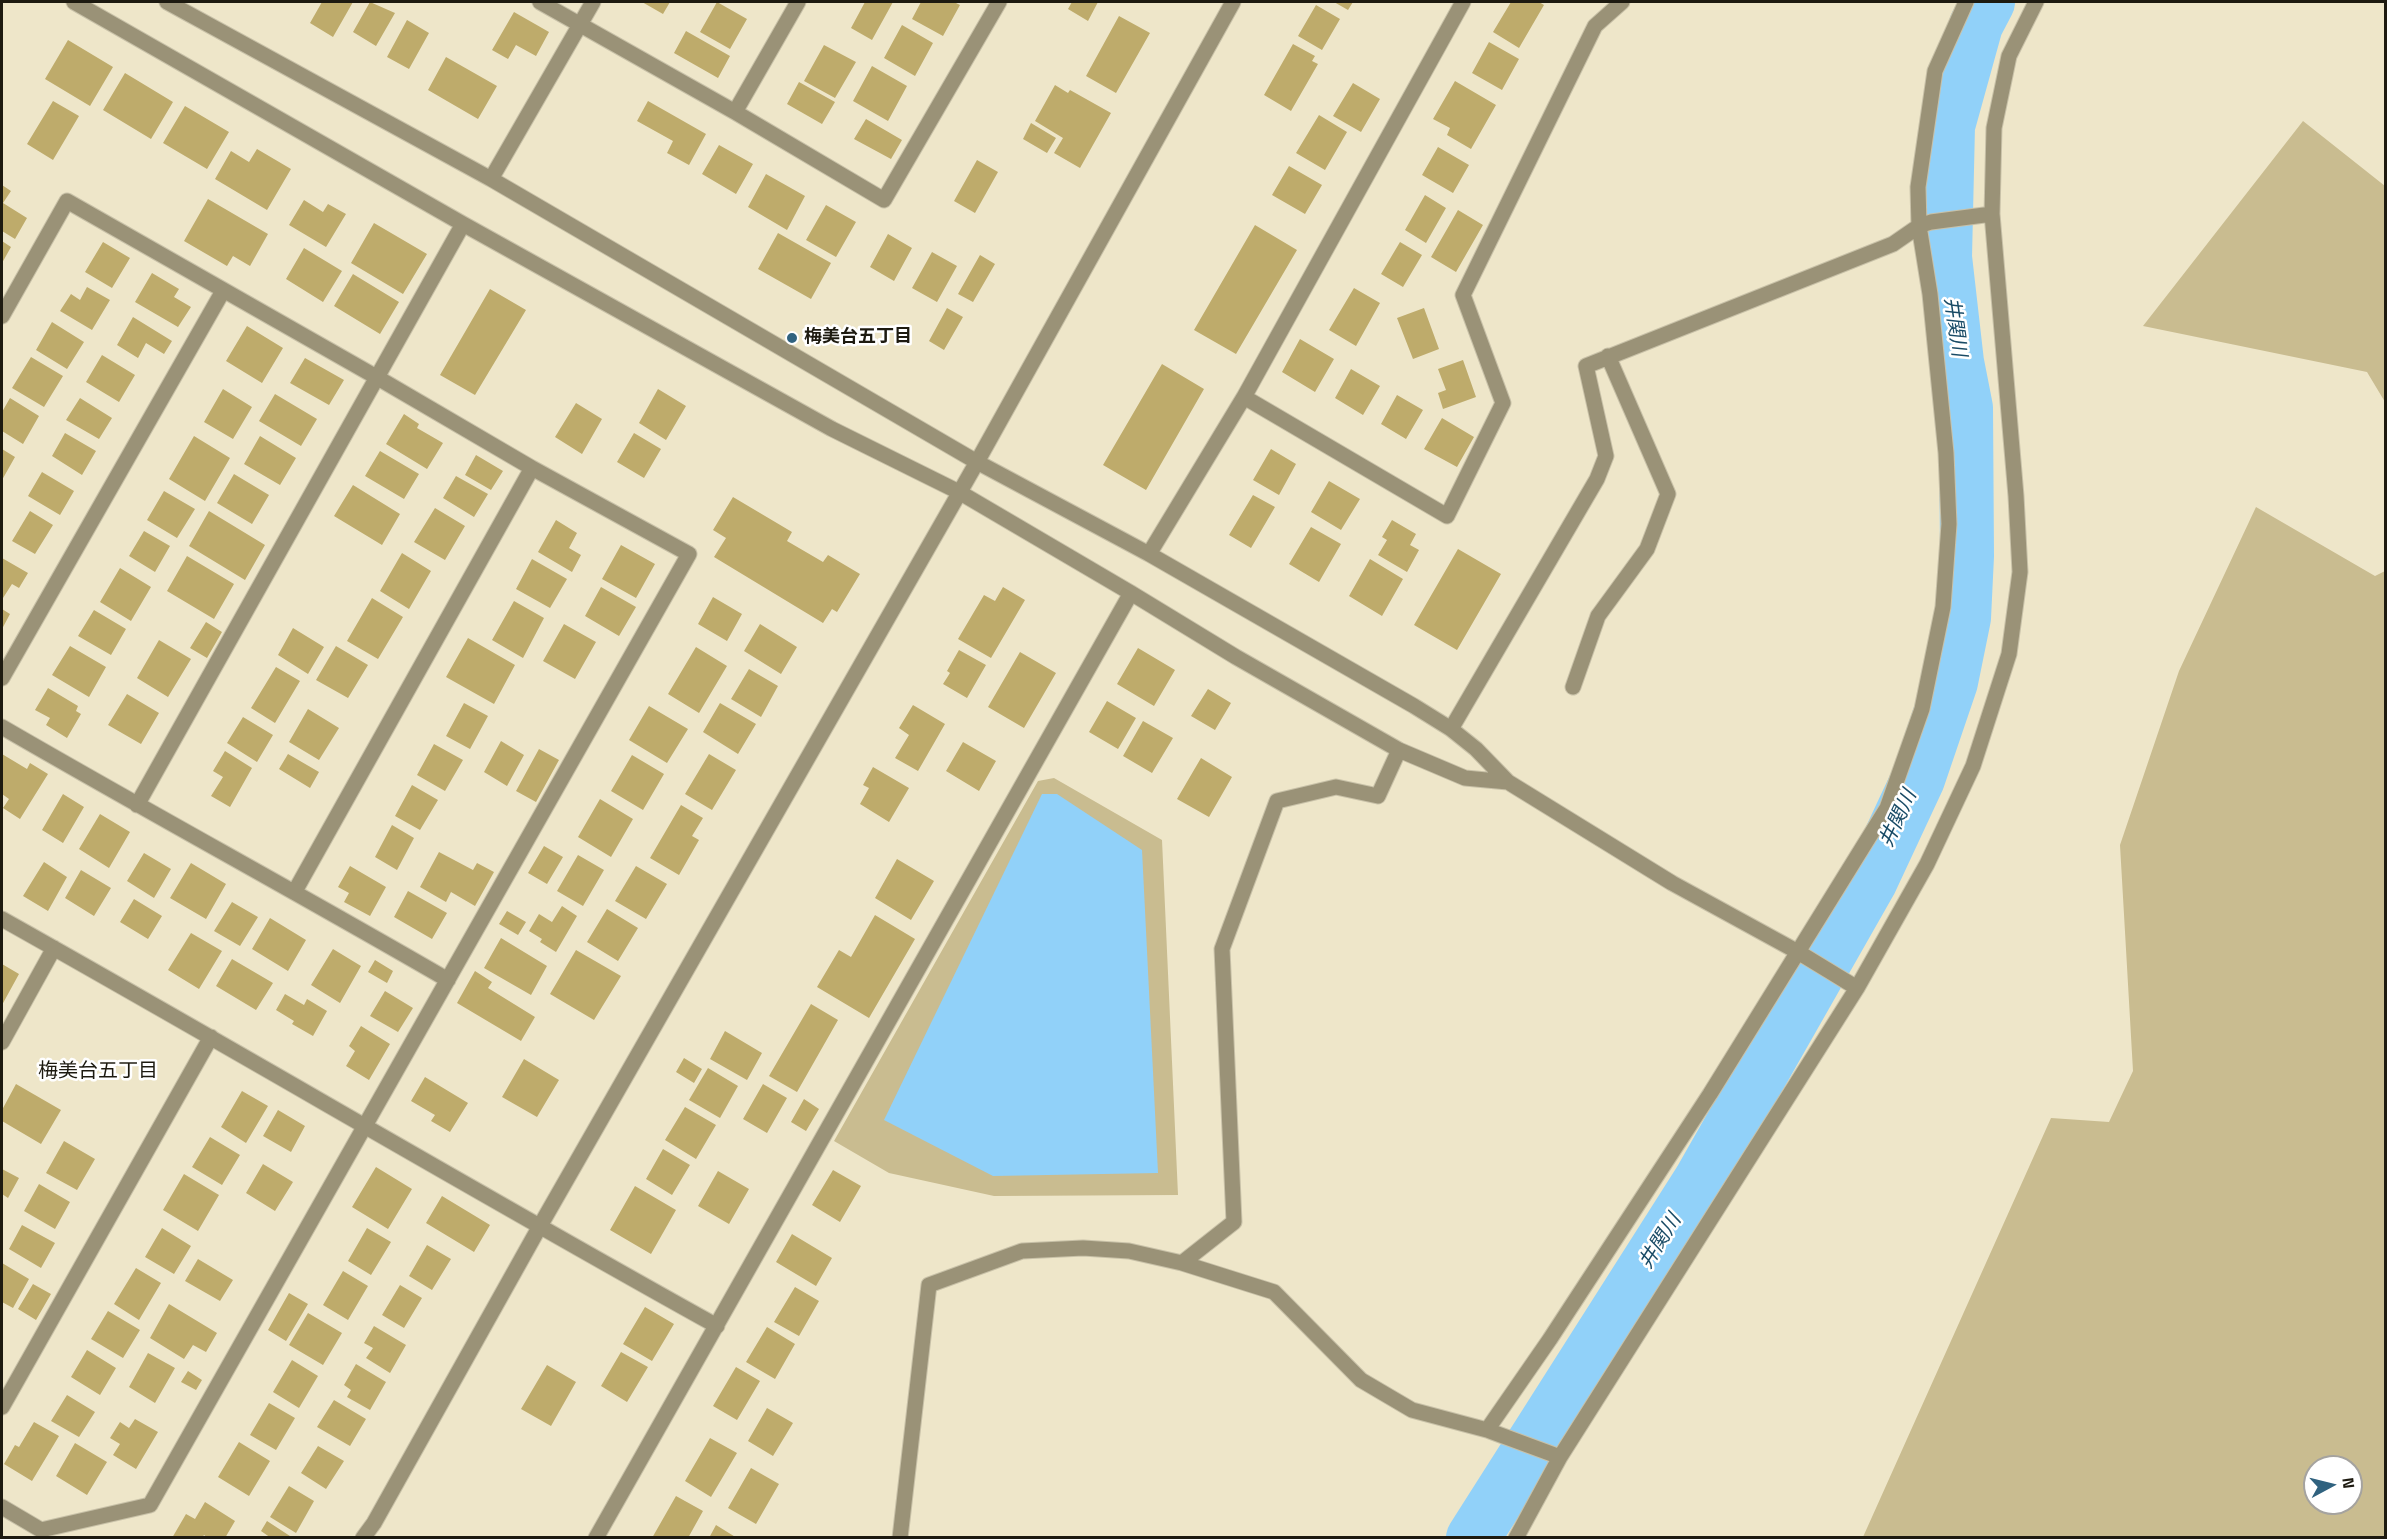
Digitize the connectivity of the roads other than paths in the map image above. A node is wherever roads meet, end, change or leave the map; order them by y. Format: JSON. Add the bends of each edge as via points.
{"nodes":[{"id":1,"x":74,"y":2,"type":"edge"},
{"id":2,"x":167,"y":2,"type":"edge"},
{"id":3,"x":540,"y":2,"type":"edge"},
{"id":4,"x":593,"y":2,"type":"edge"},
{"id":5,"x":798,"y":2,"type":"edge"},
{"id":6,"x":999,"y":2,"type":"edge"},
{"id":7,"x":1233,"y":2,"type":"edge"},
{"id":8,"x":1463,"y":2,"type":"edge"},
{"id":9,"x":1622,"y":2,"type":"edge"},
{"id":10,"x":1965,"y":2,"type":"edge"},
{"id":11,"x":2036,"y":2,"type":"edge"},
{"id":12,"x":581,"y":24,"type":"junction"},
{"id":13,"x":735,"y":112,"type":"junction"},
{"id":14,"x":491,"y":179,"type":"junction"},
{"id":15,"x":1992,"y":214,"type":"junction"},
{"id":16,"x":463,"y":224,"type":"junction"},
{"id":17,"x":1925,"y":224,"type":"junction"},
{"id":18,"x":223,"y":291,"type":"junction"},
{"id":19,"x":2,"y":316,"type":"edge"},
{"id":20,"x":1608,"y":356,"type":"junction"},
{"id":21,"x":378,"y":378,"type":"junction"},
{"id":22,"x":1244,"y":397,"type":"junction"},
{"id":23,"x":977,"y":462,"type":"junction"},
{"id":24,"x":532,"y":468,"type":"junction"},
{"id":25,"x":959,"y":492,"type":"junction"},
{"id":26,"x":1149,"y":554,"type":"junction"},
{"id":27,"x":1131,"y":593,"type":"junction"},
{"id":28,"x":2,"y":678,"type":"edge"},
{"id":29,"x":1573,"y":687,"type":"dead end"},
{"id":30,"x":2,"y":727,"type":"edge"},
{"id":31,"x":1451,"y":729,"type":"junction"},
{"id":32,"x":1400,"y":750,"type":"junction"},
{"id":33,"x":1508,"y":782,"type":"junction"},
{"id":34,"x":137,"y":805,"type":"junction"},
{"id":35,"x":295,"y":891,"type":"junction"},
{"id":36,"x":2,"y":919,"type":"edge"},
{"id":37,"x":54,"y":948,"type":"junction"},
{"id":38,"x":1798,"y":952,"type":"junction"},
{"id":39,"x":448,"y":980,"type":"junction"},
{"id":40,"x":1857,"y":988,"type":"junction"},
{"id":41,"x":211,"y":1037,"type":"junction"},
{"id":42,"x":2,"y":1042,"type":"edge"},
{"id":43,"x":365,"y":1125,"type":"junction"},
{"id":44,"x":540,"y":1226,"type":"junction"},
{"id":45,"x":1182,"y":1263,"type":"junction"},
{"id":46,"x":717,"y":1326,"type":"junction"},
{"id":47,"x":2,"y":1407,"type":"edge"},
{"id":48,"x":1487,"y":1430,"type":"junction"},
{"id":49,"x":1560,"y":1456,"type":"junction"},
{"id":50,"x":2,"y":1507,"type":"edge"},
{"id":51,"x":363,"y":1538,"type":"edge"},
{"id":52,"x":596,"y":1538,"type":"edge"},
{"id":53,"x":900,"y":1538,"type":"edge"},
{"id":54,"x":1516,"y":1538,"type":"edge"}],
"edges":[{"from":1,"to":16,"type":"street"},
{"from":2,"to":14,"type":"street"},
{"from":3,"to":12,"type":"street"},
{"from":4,"to":12,"type":"street"},
{"from":5,"to":13,"type":"street"},
{"from":6,"to":13,"type":"street","via":[[884,200]]},
{"from":7,"to":23,"type":"street"},
{"from":8,"to":22,"type":"street"},
{"from":9,"to":22,"type":"street","via":[[1595,27],[1463,295],[1503,403],[1447,516]]},
{"from":10,"to":17,"type":"street","via":[[1935,70],[1918,187]]},
{"from":11,"to":15,"type":"street","via":[[2009,56],[1994,128]]},
{"from":12,"to":13,"type":"street"},
{"from":12,"to":14,"type":"street"},
{"from":14,"to":23,"type":"street"},
{"from":15,"to":17,"type":"street"},
{"from":15,"to":40,"type":"street","via":[[2020,572],[2009,654],[1973,766],[1927,864]]},
{"from":16,"to":21,"type":"street"},
{"from":16,"to":25,"type":"street","via":[[832,429]]},
{"from":17,"to":20,"type":"street","via":[[1893,244]]},
{"from":17,"to":38,"type":"street","via":[[1946,453],[1948,524],[1943,607],[1922,709],[1887,808]]},
{"from":18,"to":19,"type":"street","via":[[67,201]]},
{"from":18,"to":21,"type":"street"},
{"from":18,"to":28,"type":"street"},
{"from":20,"to":29,"type":"street","via":[[1668,494],[1647,549],[1598,616]]},
{"from":20,"to":31,"type":"street","via":[[1586,366],[1606,456],[1598,479]]},
{"from":21,"to":24,"type":"street"},
{"from":21,"to":34,"type":"street"},
{"from":22,"to":26,"type":"street"},
{"from":23,"to":25,"type":"street"},
{"from":23,"to":26,"type":"street"},
{"from":24,"to":35,"type":"street"},
{"from":24,"to":39,"type":"street","via":[[689,554]]},
{"from":25,"to":27,"type":"street"},
{"from":25,"to":44,"type":"street"},
{"from":26,"to":31,"type":"street"},
{"from":27,"to":32,"type":"street"},
{"from":27,"to":46,"type":"street"},
{"from":30,"to":34,"type":"street"},
{"from":31,"to":33,"type":"street"},
{"from":32,"to":33,"type":"street","via":[[1465,778]]},
{"from":32,"to":45,"type":"street","via":[[1378,796],[1336,788],[1277,801],[1222,949],[1234,1222]]},
{"from":33,"to":38,"type":"street","via":[[1672,883]]},
{"from":34,"to":35,"type":"street"},
{"from":35,"to":39,"type":"street"},
{"from":36,"to":37,"type":"street"},
{"from":37,"to":41,"type":"street"},
{"from":37,"to":42,"type":"street"},
{"from":38,"to":40,"type":"street"},
{"from":38,"to":48,"type":"street","via":[[1698,1113]]},
{"from":39,"to":43,"type":"street"},
{"from":40,"to":49,"type":"street"},
{"from":41,"to":43,"type":"street"},
{"from":41,"to":47,"type":"street"},
{"from":43,"to":44,"type":"street"},
{"from":43,"to":50,"type":"street","via":[[150,1505],[41,1530]]},
{"from":44,"to":46,"type":"street"},
{"from":44,"to":51,"type":"street"},
{"from":45,"to":48,"type":"street","via":[[1274,1292],[1361,1380],[1412,1410]]},
{"from":45,"to":53,"type":"street","via":[[1129,1251],[1022,1251],[929,1285]]},
{"from":46,"to":52,"type":"street"},
{"from":48,"to":49,"type":"street"},
{"from":49,"to":54,"type":"street"}]}
